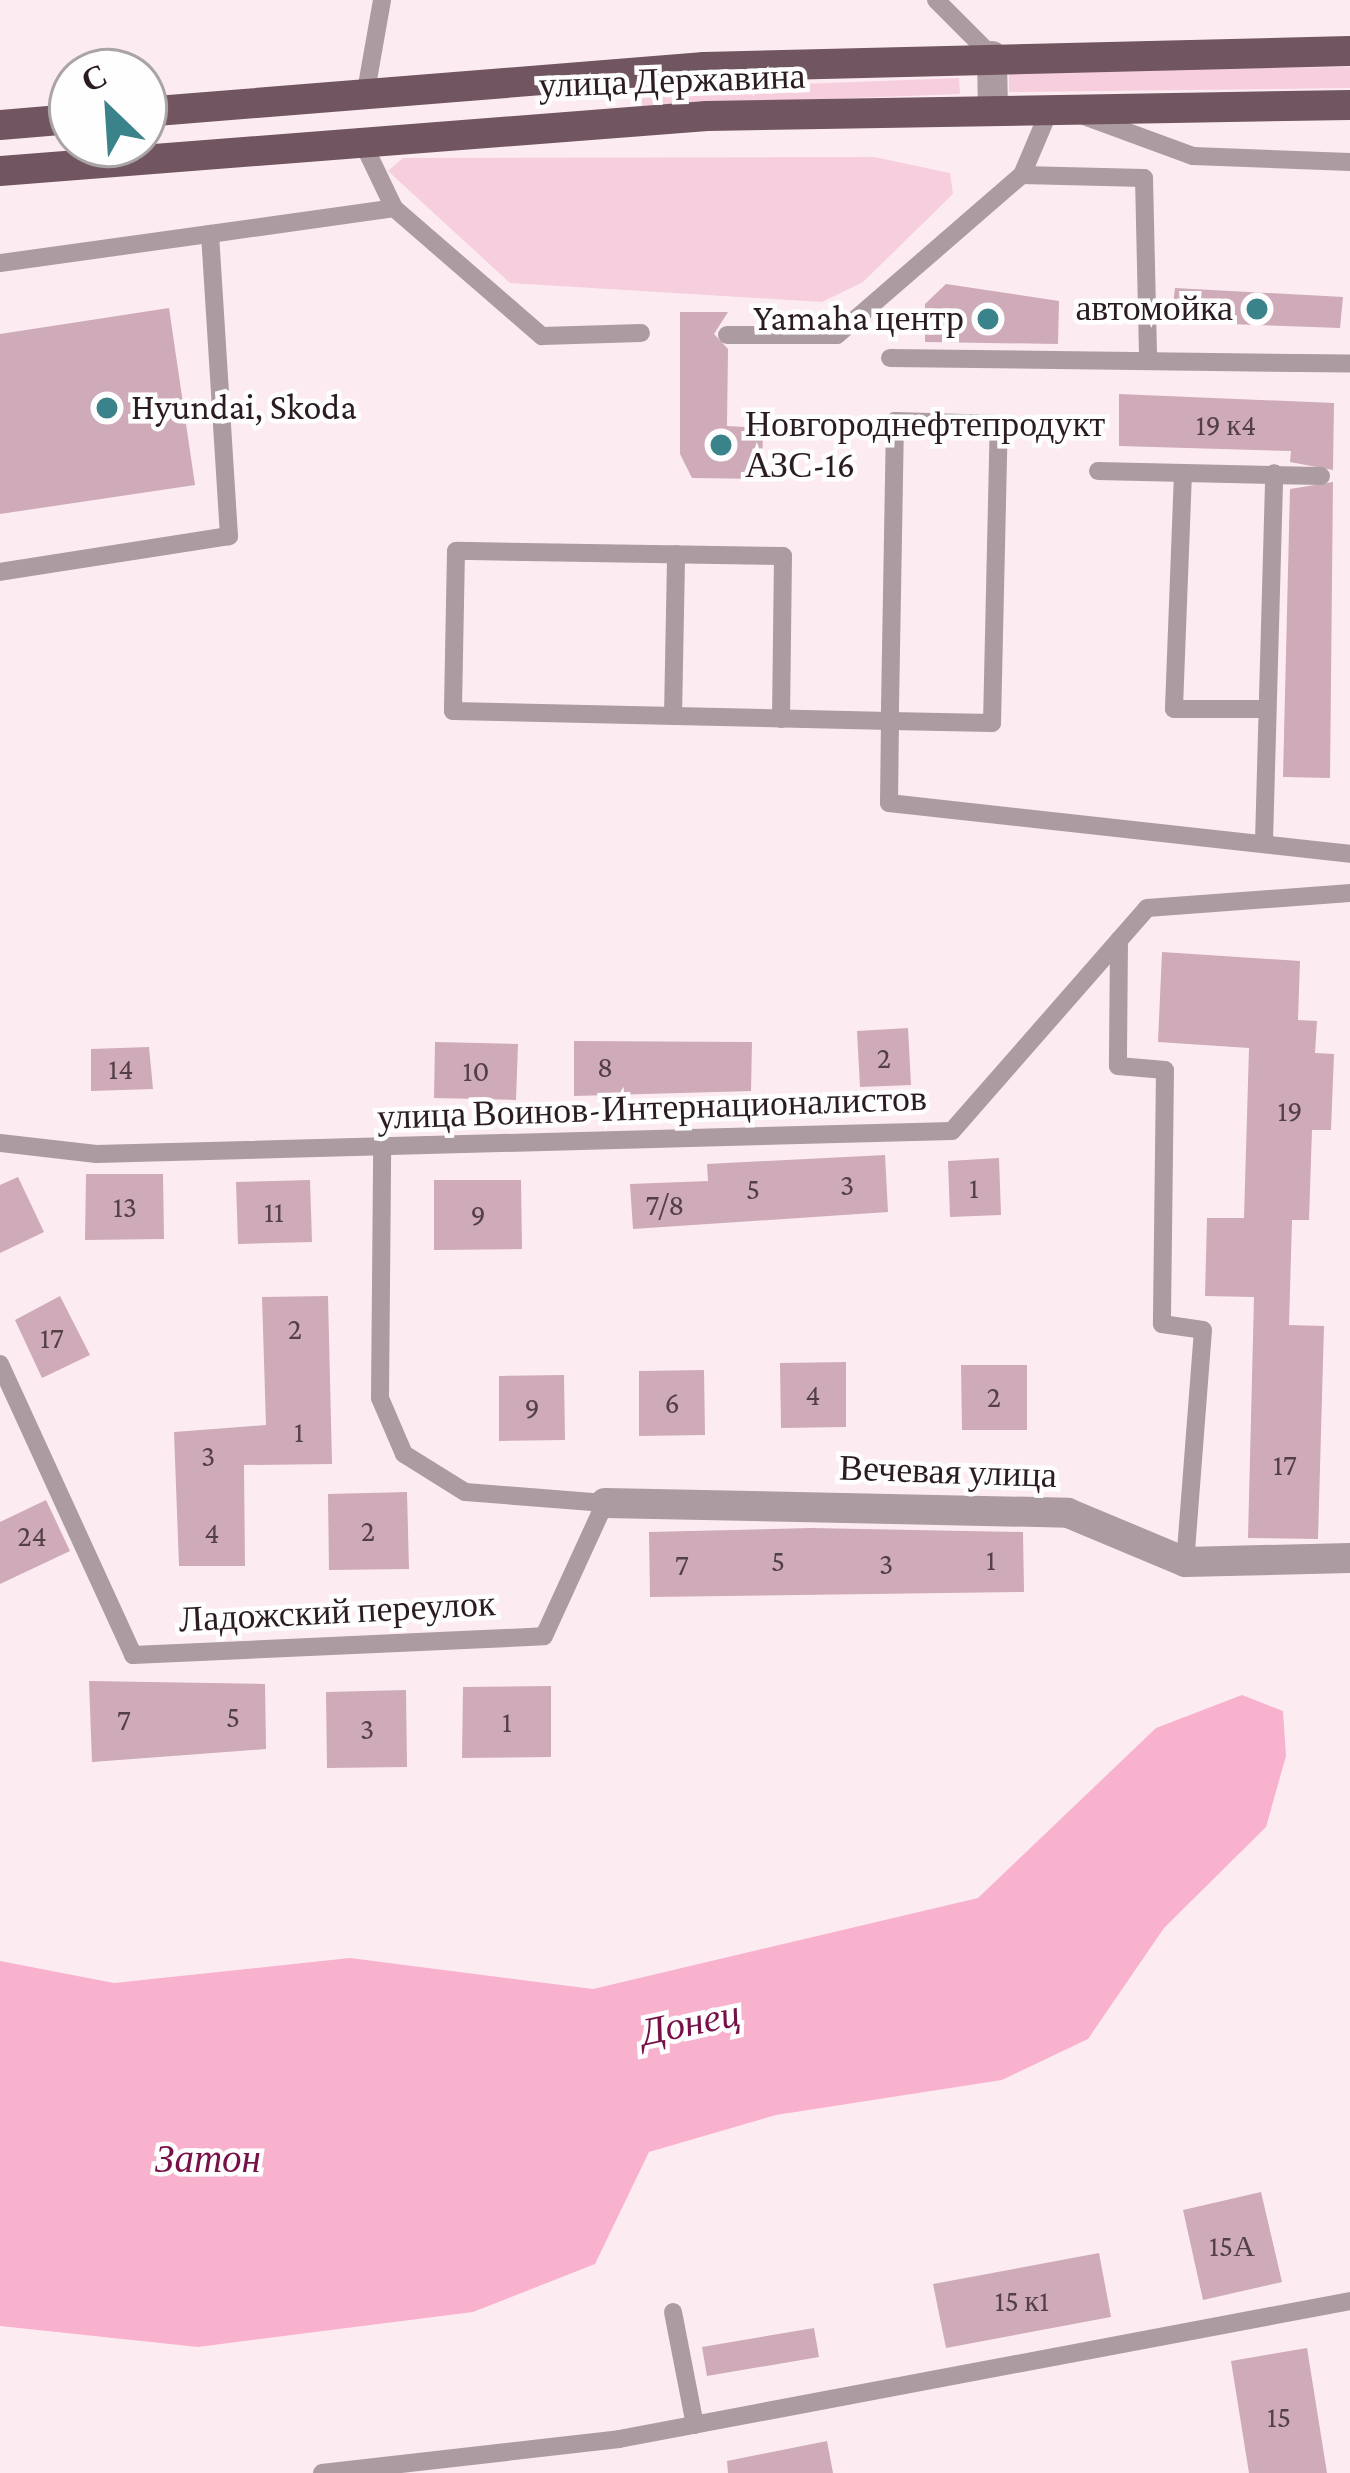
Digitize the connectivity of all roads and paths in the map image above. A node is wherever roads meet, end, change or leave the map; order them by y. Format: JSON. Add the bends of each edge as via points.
{"nodes":[{"id":1,"x":382,"y":0,"type":"edge"},
{"id":2,"x":936,"y":0,"type":"edge"},
{"id":3,"x":1350,"y":51,"type":"edge"},
{"id":4,"x":992,"y":56,"type":"junction"},
{"id":5,"x":366,"y":91,"type":"junction"},
{"id":6,"x":1350,"y":105,"type":"edge"},
{"id":7,"x":168,"y":110,"type":"edge"},
{"id":8,"x":993,"y":111,"type":"junction"},
{"id":9,"x":1059,"y":111,"type":"junction"},
{"id":10,"x":48,"y":121,"type":"edge"},
{"id":11,"x":0,"y":125,"type":"edge"},
{"id":12,"x":360,"y":137,"type":"junction"},
{"id":13,"x":1350,"y":162,"type":"edge"},
{"id":14,"x":0,"y":171,"type":"edge"},
{"id":15,"x":1022,"y":176,"type":"junction"},
{"id":16,"x":394,"y":208,"type":"junction"},
{"id":17,"x":211,"y":234,"type":"junction"},
{"id":18,"x":0,"y":263,"type":"edge"},
{"id":19,"x":641,"y":333,"type":"dead end"},
{"id":20,"x":728,"y":335,"type":"dead end"},
{"id":21,"x":890,"y":358,"type":"dead end"},
{"id":22,"x":1148,"y":361,"type":"junction"},
{"id":23,"x":1350,"y":364,"type":"edge"},
{"id":24,"x":1098,"y":471,"type":"dead end"},
{"id":25,"x":1183,"y":473,"type":"junction"},
{"id":26,"x":1274,"y":473,"type":"junction"},
{"id":27,"x":1321,"y":476,"type":"dead end"},
{"id":28,"x":676,"y":554,"type":"junction"},
{"id":29,"x":0,"y":572,"type":"edge"},
{"id":30,"x":1265,"y":709,"type":"junction"},
{"id":31,"x":674,"y":716,"type":"junction"},
{"id":32,"x":781,"y":718,"type":"junction"},
{"id":33,"x":890,"y":721,"type":"junction"},
{"id":34,"x":1264,"y":841,"type":"junction"},
{"id":35,"x":1350,"y":854,"type":"edge"},
{"id":36,"x":1350,"y":893,"type":"edge"},
{"id":37,"x":1119,"y":940,"type":"junction"},
{"id":38,"x":0,"y":1143,"type":"edge"},
{"id":39,"x":382,"y":1150,"type":"junction"},
{"id":40,"x":0,"y":1364,"type":"edge"},
{"id":41,"x":605,"y":1502,"type":"junction"},
{"id":42,"x":1350,"y":1558,"type":"edge"},
{"id":43,"x":1184,"y":1562,"type":"junction"},
{"id":44,"x":1350,"y":2301,"type":"edge"},
{"id":45,"x":673,"y":2312,"type":"dead end"},
{"id":46,"x":694,"y":2425,"type":"junction"},
{"id":47,"x":322,"y":2473,"type":"edge"}],
"edges":[{"from":1,"to":5,"type":"lane"},
{"from":2,"to":4,"type":"lane"},
{"from":3,"to":4,"type":"main road","name":"улица Державина"},
{"from":4,"to":5,"type":"main road","name":"улица Державина"},
{"from":4,"to":8,"type":"street"},
{"from":5,"to":7,"type":"main road","name":"улица Державина"},
{"from":6,"to":9,"type":"main road","name":"улица Державина"},
{"from":8,"to":9,"type":"main road","name":"улица Державина"},
{"from":8,"to":12,"type":"main road","name":"улица Державина"},
{"from":9,"to":13,"type":"lane","via":[[1192,156]]},
{"from":9,"to":15,"type":"lane"},
{"from":10,"to":11,"type":"main road"},
{"from":12,"to":14,"type":"main road","name":"улица Державина"},
{"from":12,"to":16,"type":"lane"},
{"from":15,"to":20,"type":"lane","via":[[837,335]]},
{"from":15,"to":22,"type":"lane","via":[[1144,178]]},
{"from":16,"to":17,"type":"lane"},
{"from":16,"to":19,"type":"lane","via":[[542,335]]},
{"from":17,"to":18,"type":"lane"},
{"from":17,"to":29,"type":"lane","via":[[229,536]]},
{"from":21,"to":22,"type":"lane"},
{"from":22,"to":23,"type":"lane"},
{"from":24,"to":25,"type":"lane"},
{"from":25,"to":26,"type":"lane"},
{"from":25,"to":30,"type":"lane","via":[[1174,709]]},
{"from":26,"to":27,"type":"lane"},
{"from":26,"to":30,"type":"lane"},
{"from":28,"to":31,"type":"lane"},
{"from":28,"to":31,"type":"lane","via":[[456,551],[453,688],[453,712]]},
{"from":28,"to":32,"type":"lane","via":[[783,556]]},
{"from":30,"to":34,"type":"lane"},
{"from":31,"to":32,"type":"lane"},
{"from":32,"to":33,"type":"lane"},
{"from":33,"to":33,"type":"lane","via":[[895,421],[999,424],[992,723]]},
{"from":33,"to":34,"type":"lane","via":[[889,802]]},
{"from":34,"to":35,"type":"lane"},
{"from":36,"to":37,"type":"lane","name":"улица Воинов-Интернационалистов","via":[[1147,908]]},
{"from":37,"to":39,"type":"lane","name":"улица Воинов-Интернационалистов","via":[[952,1131]]},
{"from":37,"to":43,"type":"lane","via":[[1118,1066],[1165,1070],[1162,1324],[1203,1330]]},
{"from":38,"to":39,"type":"lane","name":"улица Воинов-Интернационалистов","via":[[96,1154]]},
{"from":39,"to":41,"type":"lane","via":[[380,1398],[404,1454],[465,1492]]},
{"from":40,"to":41,"type":"lane","name":"Ладожский переулок","via":[[133,1655],[544,1636]]},
{"from":41,"to":43,"type":"street","name":"Вечевая улица","via":[[1068,1513]]},
{"from":42,"to":43,"type":"street","name":"Вечевая улица"},
{"from":44,"to":46,"type":"lane"},
{"from":45,"to":46,"type":"lane"},
{"from":46,"to":47,"type":"lane"}]}
